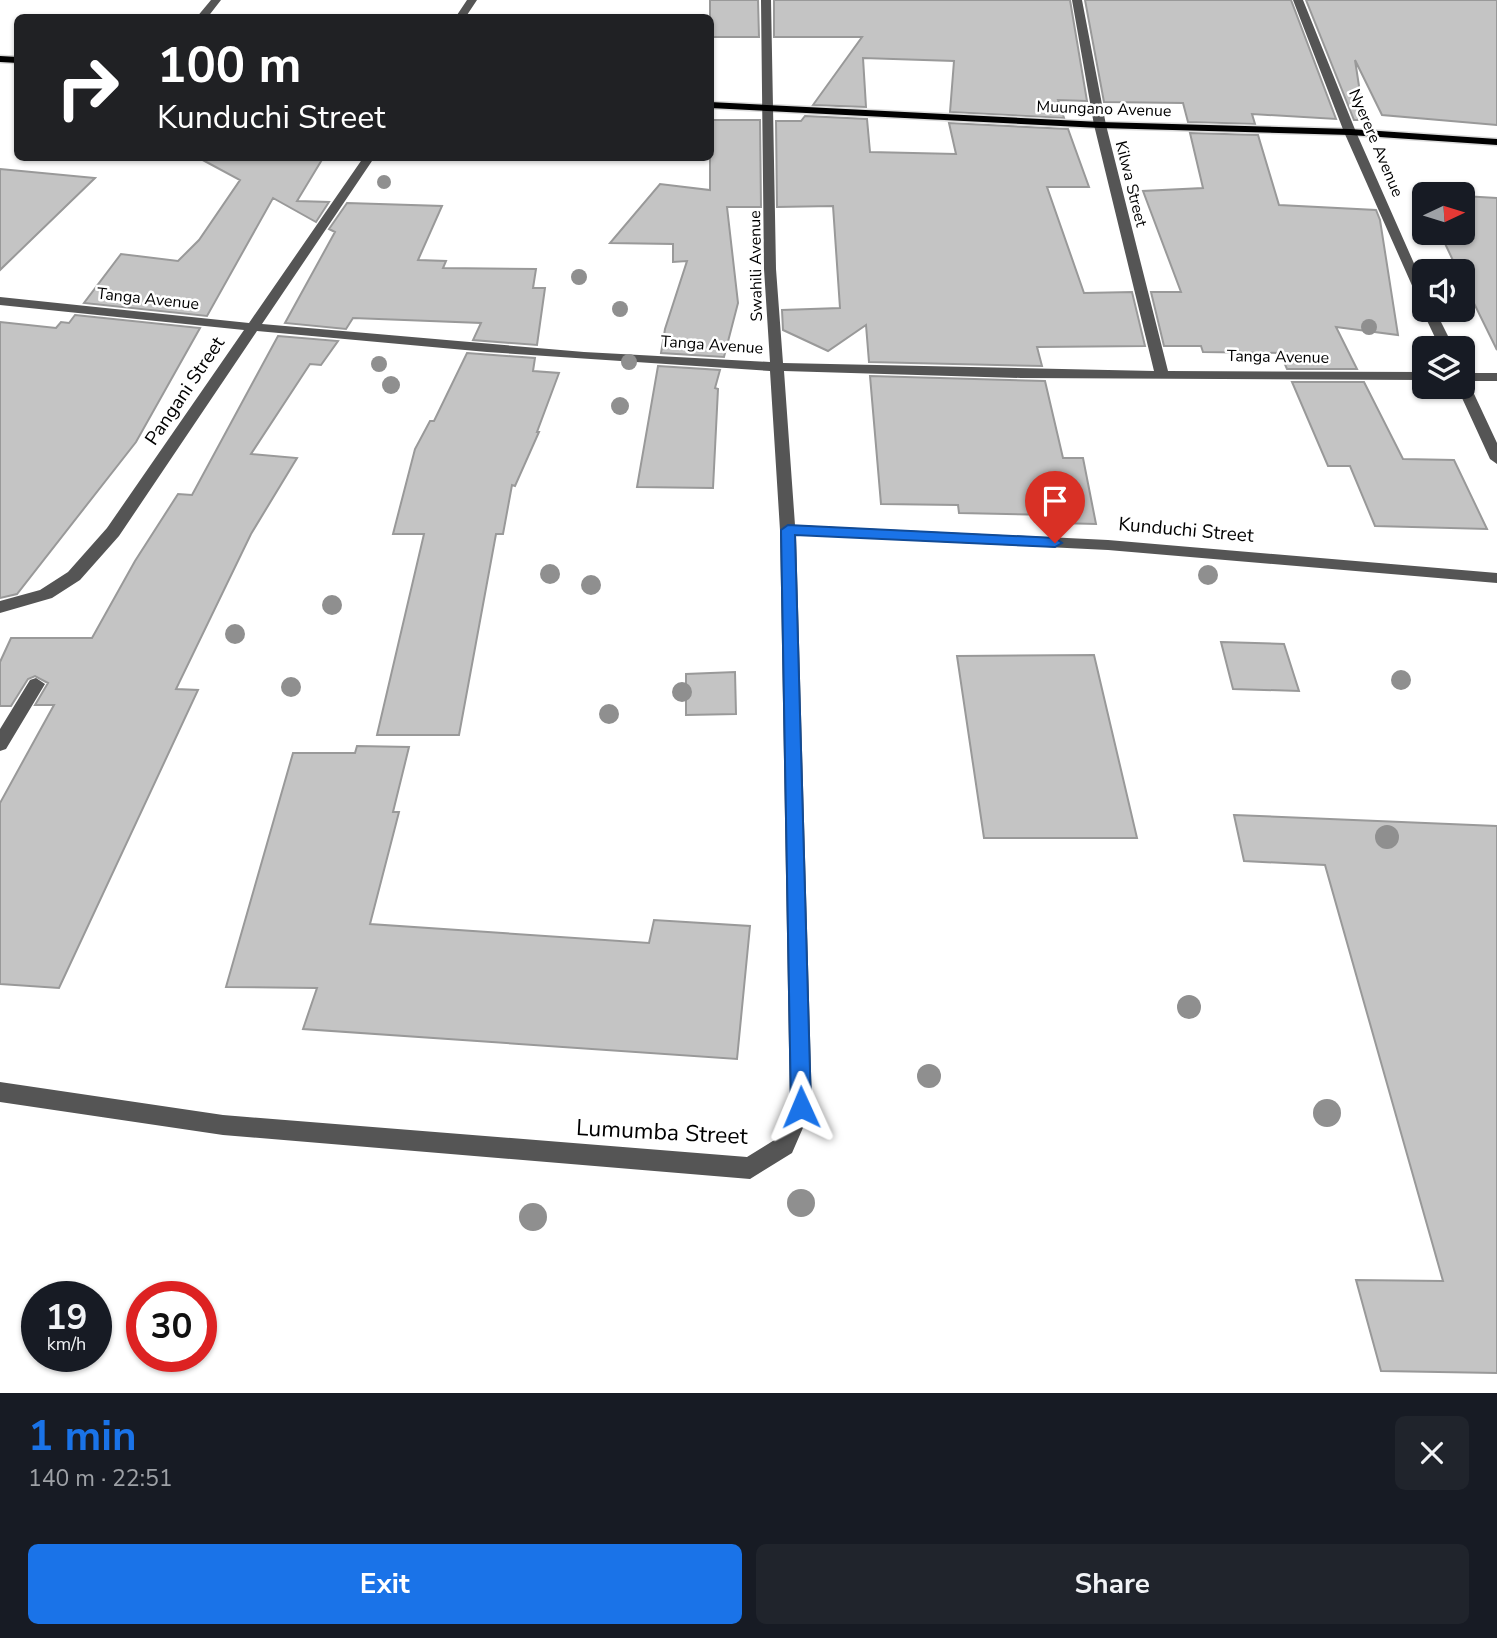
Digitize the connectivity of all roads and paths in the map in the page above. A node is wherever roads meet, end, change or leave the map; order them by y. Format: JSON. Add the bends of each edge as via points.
{"nodes":[{"id":1,"x":216,"y":0,"type":"edge"},
{"id":2,"x":766,"y":0,"type":"edge"},
{"id":3,"x":1077,"y":0,"type":"edge"},
{"id":4,"x":1298,"y":0,"type":"edge"},
{"id":5,"x":204,"y":14,"type":"edge"},
{"id":6,"x":714,"y":104,"type":"edge"},
{"id":7,"x":770,"y":108,"type":"junction"},
{"id":8,"x":1101,"y":125,"type":"junction"},
{"id":9,"x":1350,"y":132,"type":"junction"},
{"id":10,"x":1497,"y":142,"type":"edge"},
{"id":11,"x":367,"y":161,"type":"edge"},
{"id":12,"x":1412,"y":272,"type":"edge"},
{"id":13,"x":0,"y":301,"type":"edge"},
{"id":14,"x":251,"y":327,"type":"junction"},
{"id":15,"x":778,"y":367,"type":"junction"},
{"id":16,"x":1162,"y":374,"type":"junction"},
{"id":17,"x":1412,"y":376,"type":"edge"},
{"id":18,"x":1475,"y":377,"type":"edge"},
{"id":19,"x":1497,"y":377,"type":"edge"},
{"id":20,"x":1470,"y":399,"type":"edge"},
{"id":21,"x":1497,"y":460,"type":"edge"},
{"id":22,"x":788,"y":530,"type":"junction"},
{"id":23,"x":1497,"y":578,"type":"edge"},
{"id":24,"x":0,"y":607,"type":"edge"},
{"id":25,"x":36,"y":684,"type":"dead end"},
{"id":26,"x":0,"y":744,"type":"edge"},
{"id":27,"x":0,"y":1092,"type":"edge"}],
"edges":[{"from":1,"to":5,"type":"street"},
{"from":2,"to":7,"type":"street","name":"Swahili Avenue"},
{"from":3,"to":8,"type":"street","name":"Kilwa Street"},
{"from":4,"to":9,"type":"street","name":"Nyerere Avenue"},
{"from":6,"to":7,"type":"main road","name":"Muungano Avenue"},
{"from":7,"to":8,"type":"main road","name":"Muungano Avenue"},
{"from":7,"to":15,"type":"street","name":"Swahili Avenue","via":[[770,269]]},
{"from":8,"to":9,"type":"main road","name":"Muungano Avenue"},
{"from":8,"to":16,"type":"street","name":"Kilwa Street"},
{"from":9,"to":10,"type":"main road","name":"Muungano Avenue"},
{"from":9,"to":12,"type":"street","name":"Nyerere Avenue"},
{"from":11,"to":14,"type":"street","name":"Pangani Street"},
{"from":13,"to":14,"type":"street","name":"Tanga Avenue"},
{"from":14,"to":15,"type":"street","name":"Tanga Avenue"},
{"from":14,"to":24,"type":"street","name":"Pangani Street","via":[[113,532],[74,576],[46,594]]},
{"from":15,"to":16,"type":"street","name":"Tanga Avenue"},
{"from":15,"to":22,"type":"street","name":"Swahili Avenue"},
{"from":16,"to":17,"type":"street","name":"Tanga Avenue"},
{"from":18,"to":19,"type":"street"},
{"from":20,"to":21,"type":"street"},
{"from":22,"to":23,"type":"street","name":"Kunduchi Street","via":[[1108,545]]},
{"from":22,"to":27,"type":"street","name":"Lumumba Street","via":[[801,1107],[784,1146],[750,1168],[223,1125]]},
{"from":25,"to":26,"type":"street"}]}
